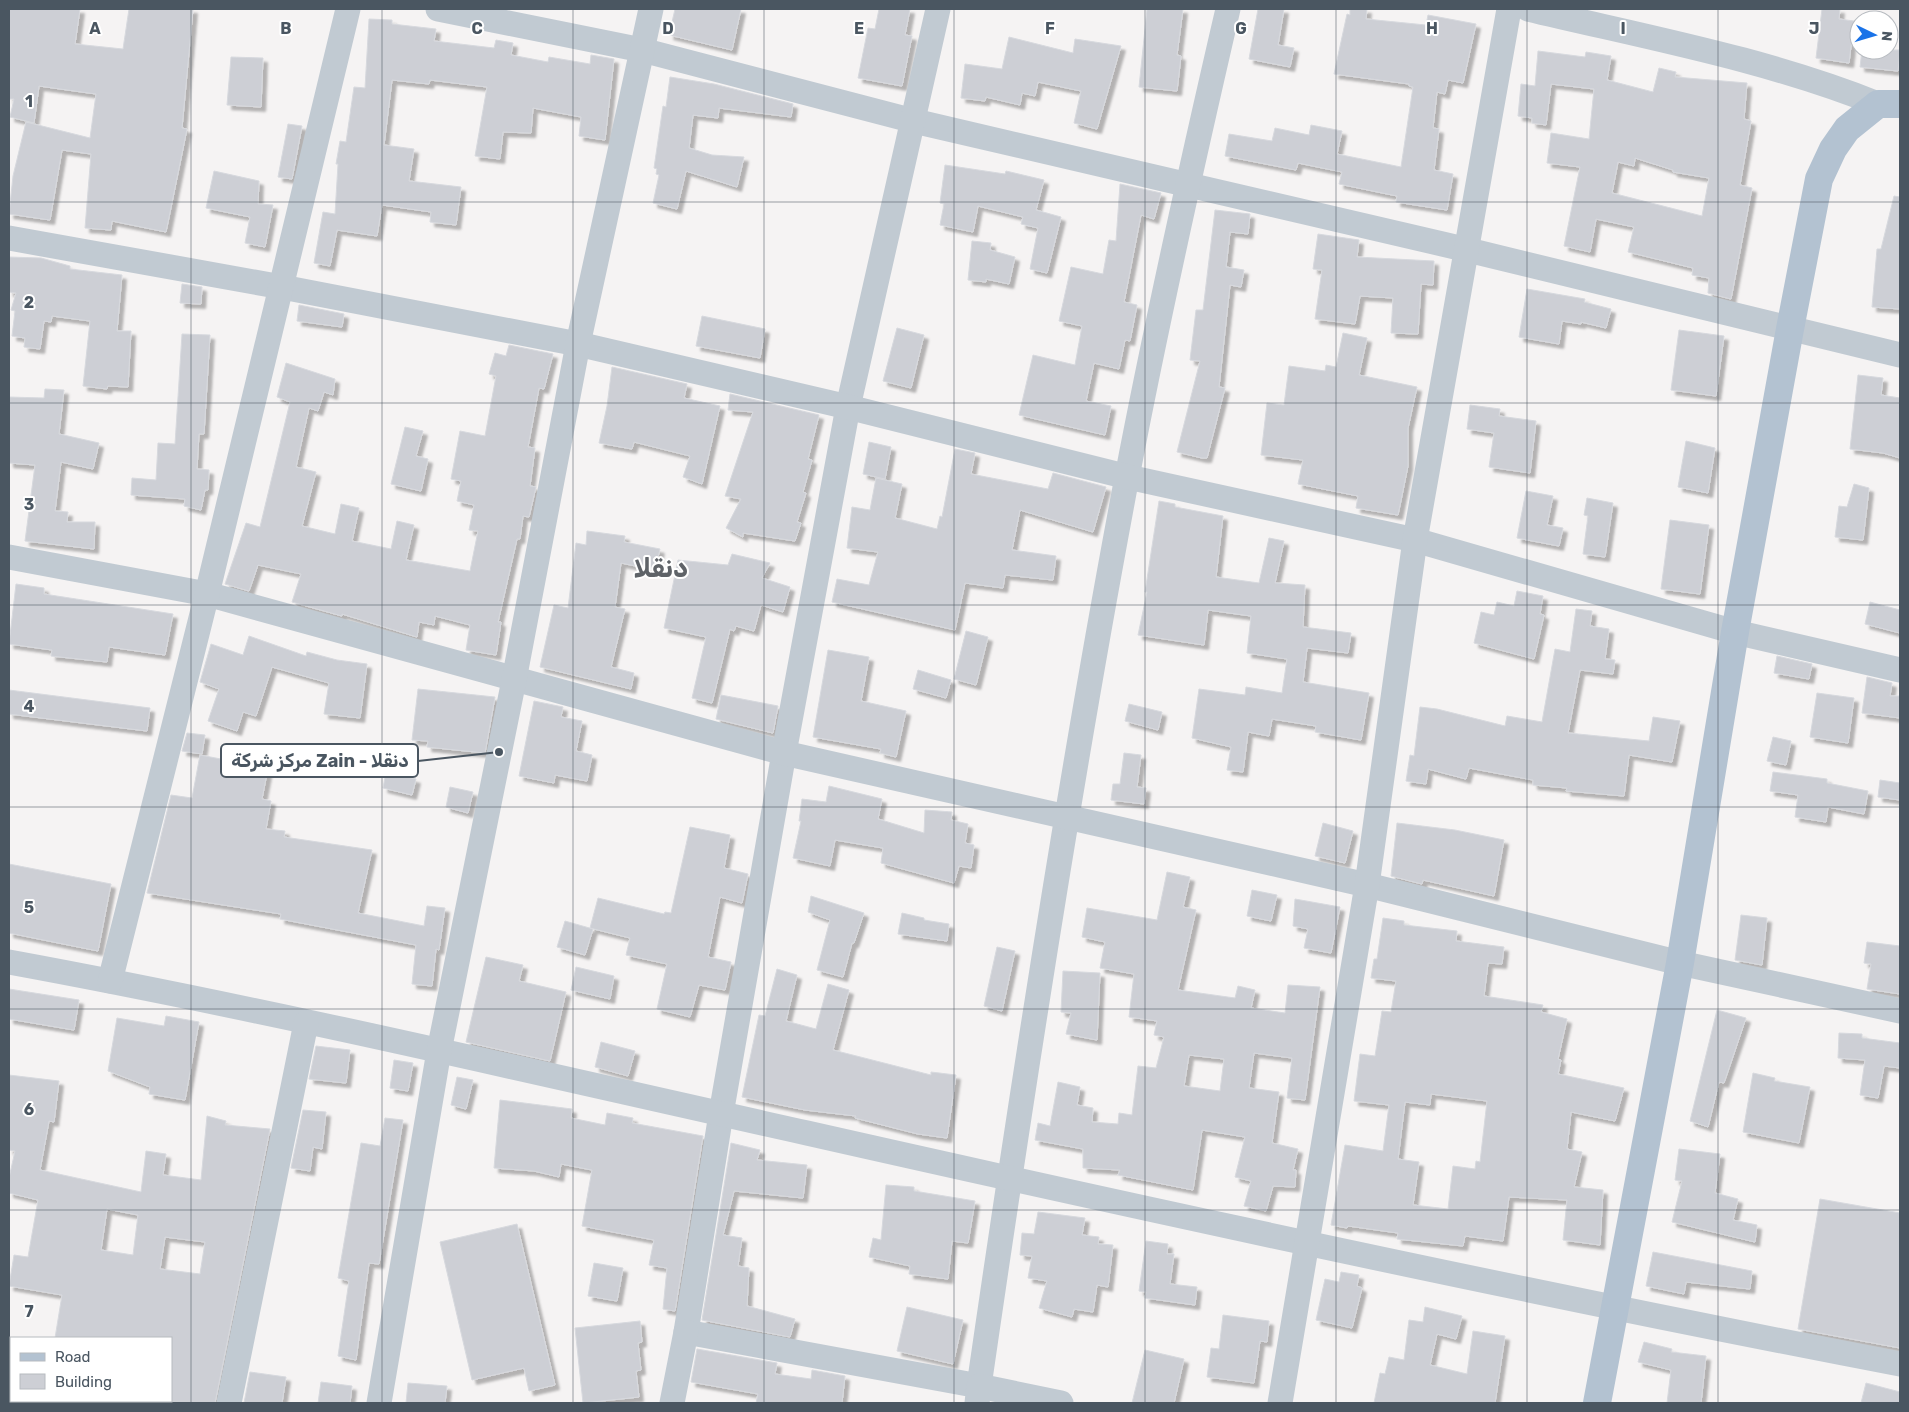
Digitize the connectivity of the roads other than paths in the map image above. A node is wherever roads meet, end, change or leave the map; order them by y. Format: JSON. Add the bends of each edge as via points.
{"nodes":[{"id":1,"x":348,"y":9,"type":"edge"},
{"id":2,"x":438,"y":9,"type":"edge"},
{"id":3,"x":651,"y":9,"type":"edge"},
{"id":4,"x":938,"y":9,"type":"edge"},
{"id":5,"x":1228,"y":9,"type":"edge"},
{"id":6,"x":1509,"y":9,"type":"edge"},
{"id":7,"x":1528,"y":9,"type":"edge"},
{"id":8,"x":642,"y":50,"type":"junction"},
{"id":9,"x":1889,"y":104,"type":"edge"},
{"id":10,"x":914,"y":120,"type":"junction"},
{"id":11,"x":1187,"y":186,"type":"junction"},
{"id":12,"x":9,"y":238,"type":"edge"},
{"id":13,"x":1468,"y":250,"type":"junction"},
{"id":14,"x":282,"y":287,"type":"junction"},
{"id":15,"x":1790,"y":329,"type":"junction"},
{"id":16,"x":578,"y":344,"type":"junction"},
{"id":17,"x":1900,"y":356,"type":"edge"},
{"id":18,"x":848,"y":406,"type":"junction"},
{"id":19,"x":1128,"y":476,"type":"junction"},
{"id":20,"x":1415,"y":540,"type":"junction"},
{"id":21,"x":9,"y":557,"type":"edge"},
{"id":22,"x":207,"y":594,"type":"junction"},
{"id":23,"x":1736,"y":632,"type":"junction"},
{"id":24,"x":1900,"y":670,"type":"edge"},
{"id":25,"x":514,"y":680,"type":"junction"},
{"id":26,"x":784,"y":753,"type":"junction"},
{"id":27,"x":1068,"y":816,"type":"junction"},
{"id":28,"x":1367,"y":885,"type":"junction"},
{"id":29,"x":9,"y":962,"type":"edge"},
{"id":30,"x":1680,"y":963,"type":"junction"},
{"id":31,"x":110,"y":981,"type":"junction"},
{"id":32,"x":1900,"y":1011,"type":"edge"},
{"id":33,"x":306,"y":1023,"type":"junction"},
{"id":34,"x":439,"y":1051,"type":"junction"},
{"id":35,"x":720,"y":1114,"type":"junction"},
{"id":36,"x":1009,"y":1179,"type":"junction"},
{"id":37,"x":1307,"y":1244,"type":"junction"},
{"id":38,"x":1616,"y":1309,"type":"junction"},
{"id":39,"x":686,"y":1332,"type":"junction"},
{"id":40,"x":1900,"y":1364,"type":"edge"},
{"id":41,"x":978,"y":1395,"type":"edge"},
{"id":42,"x":229,"y":1403,"type":"edge"},
{"id":43,"x":379,"y":1403,"type":"edge"},
{"id":44,"x":672,"y":1403,"type":"edge"},
{"id":45,"x":1060,"y":1403,"type":"edge"},
{"id":46,"x":1280,"y":1403,"type":"edge"},
{"id":47,"x":1597,"y":1403,"type":"edge"}],
"edges":[{"from":1,"to":14,"type":"street"},
{"from":2,"to":8,"type":"street"},
{"from":3,"to":8,"type":"street"},
{"from":4,"to":10,"type":"street"},
{"from":5,"to":11,"type":"street"},
{"from":6,"to":13,"type":"street"},
{"from":7,"to":9,"type":"street","via":[[1777,69]]},
{"from":8,"to":10,"type":"street"},
{"from":8,"to":16,"type":"street"},
{"from":9,"to":15,"type":"main road","via":[[1846,129],[1833,149],[1820,180]]},
{"from":10,"to":11,"type":"street"},
{"from":10,"to":18,"type":"street"},
{"from":11,"to":13,"type":"street"},
{"from":11,"to":19,"type":"street"},
{"from":12,"to":14,"type":"street"},
{"from":13,"to":15,"type":"street"},
{"from":13,"to":20,"type":"street"},
{"from":14,"to":16,"type":"street"},
{"from":14,"to":22,"type":"street"},
{"from":15,"to":17,"type":"street"},
{"from":15,"to":23,"type":"main road"},
{"from":16,"to":18,"type":"street"},
{"from":16,"to":25,"type":"street"},
{"from":18,"to":19,"type":"street"},
{"from":18,"to":26,"type":"street"},
{"from":19,"to":20,"type":"street"},
{"from":19,"to":27,"type":"street"},
{"from":20,"to":23,"type":"street"},
{"from":20,"to":28,"type":"street"},
{"from":21,"to":22,"type":"street"},
{"from":22,"to":25,"type":"street"},
{"from":22,"to":31,"type":"street"},
{"from":23,"to":24,"type":"street"},
{"from":23,"to":30,"type":"main road"},
{"from":25,"to":26,"type":"street"},
{"from":25,"to":34,"type":"street"},
{"from":26,"to":27,"type":"street"},
{"from":26,"to":35,"type":"street"},
{"from":27,"to":28,"type":"street"},
{"from":27,"to":36,"type":"street"},
{"from":28,"to":30,"type":"street"},
{"from":28,"to":37,"type":"street"},
{"from":29,"to":31,"type":"street"},
{"from":30,"to":32,"type":"street"},
{"from":30,"to":38,"type":"main road"},
{"from":31,"to":33,"type":"street"},
{"from":33,"to":34,"type":"street"},
{"from":33,"to":42,"type":"street"},
{"from":34,"to":35,"type":"street"},
{"from":34,"to":43,"type":"street"},
{"from":35,"to":36,"type":"street"},
{"from":35,"to":39,"type":"street"},
{"from":36,"to":37,"type":"street"},
{"from":36,"to":41,"type":"street"},
{"from":37,"to":38,"type":"street"},
{"from":37,"to":46,"type":"street"},
{"from":38,"to":40,"type":"street"},
{"from":38,"to":47,"type":"main road"},
{"from":39,"to":41,"type":"street"},
{"from":39,"to":44,"type":"street"},
{"from":41,"to":45,"type":"street"}]}
